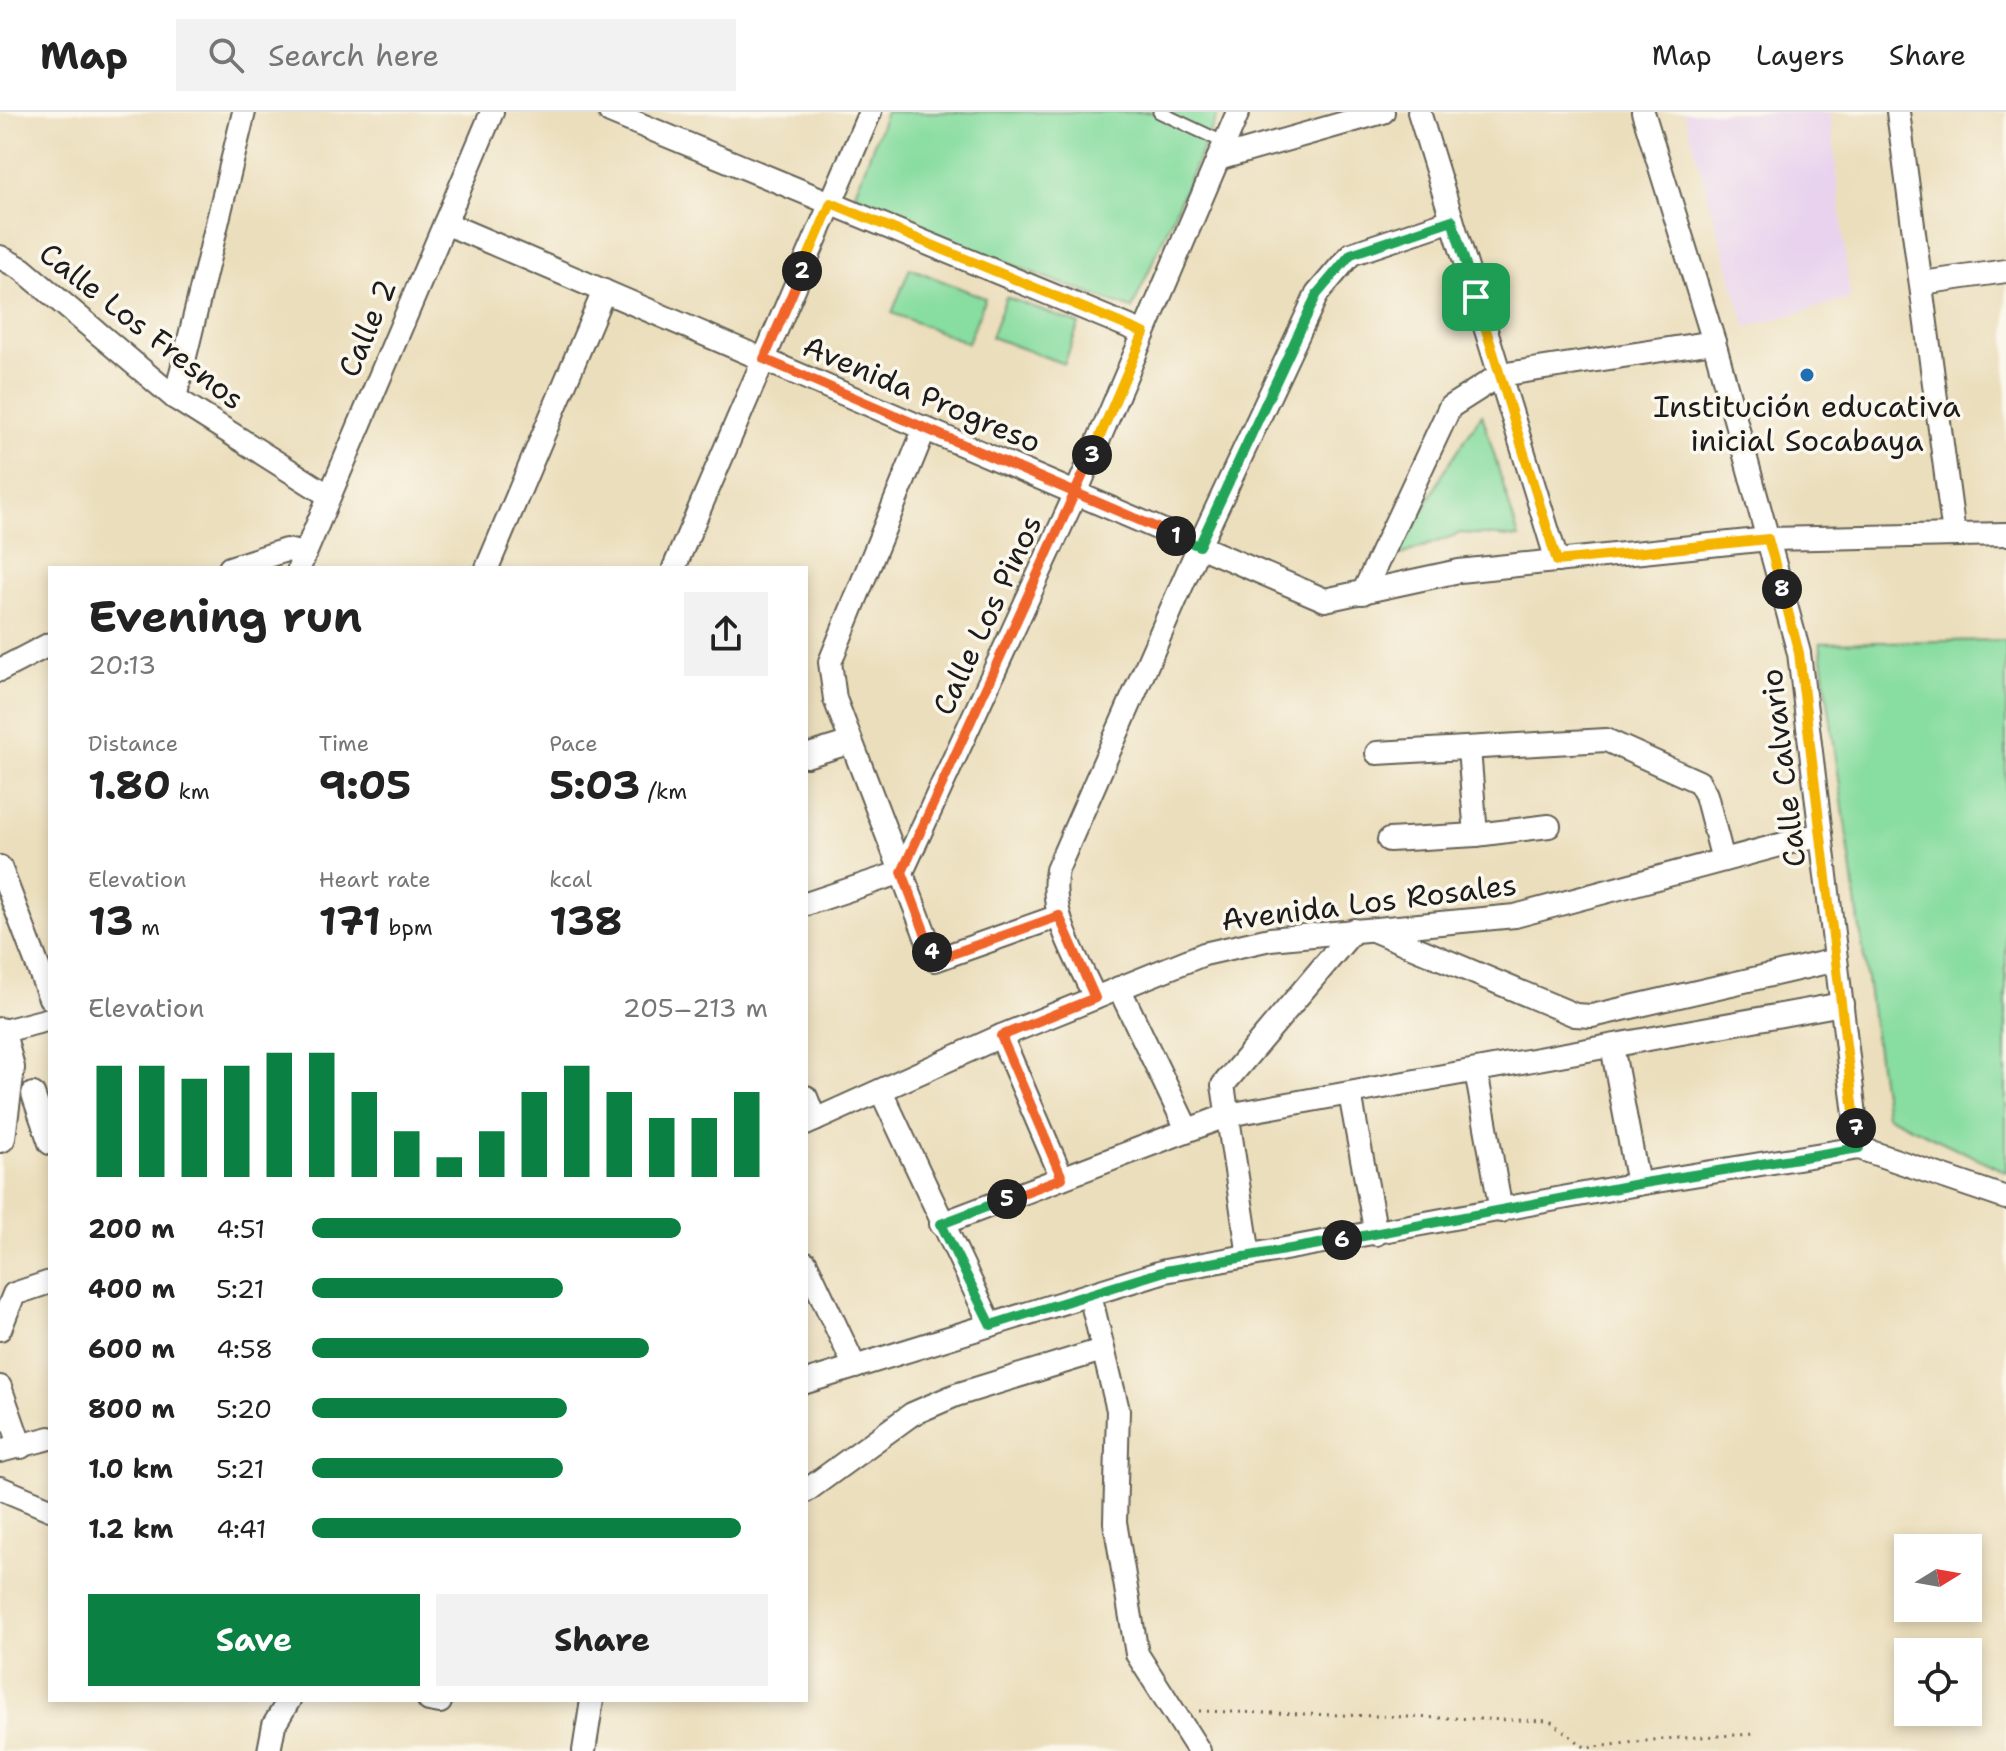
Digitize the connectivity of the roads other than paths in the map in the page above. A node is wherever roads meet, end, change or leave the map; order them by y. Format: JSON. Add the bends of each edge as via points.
{"nodes":[{"id":1,"x":244,"y":112,"type":"edge"},
{"id":2,"x":492,"y":112,"type":"edge"},
{"id":3,"x":610,"y":112,"type":"edge"},
{"id":4,"x":870,"y":112,"type":"edge"},
{"id":5,"x":1159,"y":112,"type":"edge"},
{"id":6,"x":1238,"y":112,"type":"edge"},
{"id":7,"x":1383,"y":112,"type":"edge"},
{"id":8,"x":1419,"y":112,"type":"edge"},
{"id":9,"x":1643,"y":112,"type":"edge"},
{"id":10,"x":1898,"y":112,"type":"edge"},
{"id":11,"x":1221,"y":151,"type":"junction"},
{"id":12,"x":831,"y":203,"type":"junction"},
{"id":13,"x":1452,"y":220,"type":"junction"},
{"id":14,"x":445,"y":223,"type":"junction"},
{"id":15,"x":0,"y":257,"type":"edge"},
{"id":16,"x":2006,"y":271,"type":"edge"},
{"id":17,"x":1922,"y":283,"type":"junction"},
{"id":18,"x":604,"y":291,"type":"junction"},
{"id":19,"x":1144,"y":333,"type":"junction"},
{"id":20,"x":1714,"y":342,"type":"junction"},
{"id":21,"x":764,"y":359,"type":"junction"},
{"id":22,"x":1500,"y":375,"type":"junction"},
{"id":23,"x":175,"y":398,"type":"junction"},
{"id":24,"x":925,"y":428,"type":"junction"},
{"id":25,"x":1076,"y":493,"type":"junction"},
{"id":26,"x":328,"y":495,"type":"junction"},
{"id":27,"x":2006,"y":534,"type":"edge"},
{"id":28,"x":1954,"y":535,"type":"junction"},
{"id":29,"x":1768,"y":539,"type":"junction"},
{"id":30,"x":1199,"y":546,"type":"junction"},
{"id":31,"x":302,"y":561,"type":"edge"},
{"id":32,"x":1557,"y":561,"type":"junction"},
{"id":33,"x":241,"y":566,"type":"edge"},
{"id":34,"x":488,"y":566,"type":"edge"},
{"id":35,"x":675,"y":566,"type":"edge"},
{"id":36,"x":1363,"y":593,"type":"junction"},
{"id":37,"x":48,"y":645,"type":"edge"},
{"id":38,"x":0,"y":670,"type":"edge"},
{"id":39,"x":851,"y":742,"type":"junction"},
{"id":40,"x":1469,"y":749,"type":"junction"},
{"id":41,"x":1377,"y":753,"type":"dead end"},
{"id":42,"x":808,"y":755,"type":"edge"},
{"id":43,"x":1549,"y":826,"type":"dead end"},
{"id":44,"x":1821,"y":834,"type":"junction"},
{"id":45,"x":1476,"y":835,"type":"junction"},
{"id":46,"x":1389,"y":840,"type":"dead end"},
{"id":47,"x":1723,"y":860,"type":"junction"},
{"id":48,"x":0,"y":867,"type":"edge"},
{"id":49,"x":902,"y":872,"type":"junction"},
{"id":50,"x":808,"y":903,"type":"edge"},
{"id":51,"x":1059,"y":916,"type":"junction"},
{"id":52,"x":1362,"y":929,"type":"junction"},
{"id":53,"x":1836,"y":960,"type":"junction"},
{"id":54,"x":1119,"y":988,"type":"junction"},
{"id":55,"x":48,"y":993,"type":"edge"},
{"id":56,"x":1095,"y":998,"type":"junction"},
{"id":57,"x":1842,"y":1004,"type":"junction"},
{"id":58,"x":48,"y":1020,"type":"edge"},
{"id":59,"x":0,"y":1032,"type":"edge"},
{"id":60,"x":1001,"y":1036,"type":"junction"},
{"id":61,"x":1612,"y":1046,"type":"junction"},
{"id":62,"x":1476,"y":1071,"type":"junction"},
{"id":63,"x":881,"y":1091,"type":"junction"},
{"id":64,"x":33,"y":1094,"type":"dead end"},
{"id":65,"x":1350,"y":1094,"type":"junction"},
{"id":66,"x":1228,"y":1115,"type":"junction"},
{"id":67,"x":811,"y":1122,"type":"edge"},
{"id":68,"x":1187,"y":1129,"type":"junction"},
{"id":69,"x":0,"y":1137,"type":"edge"},
{"id":70,"x":48,"y":1137,"type":"edge"},
{"id":71,"x":1859,"y":1148,"type":"junction"},
{"id":72,"x":1062,"y":1178,"type":"junction"},
{"id":73,"x":1638,"y":1184,"type":"junction"},
{"id":74,"x":2006,"y":1198,"type":"edge"},
{"id":75,"x":1501,"y":1211,"type":"junction"},
{"id":76,"x":941,"y":1224,"type":"junction"},
{"id":77,"x":1376,"y":1234,"type":"junction"},
{"id":78,"x":1249,"y":1256,"type":"junction"},
{"id":79,"x":808,"y":1267,"type":"edge"},
{"id":80,"x":48,"y":1283,"type":"edge"},
{"id":81,"x":1090,"y":1295,"type":"junction"},
{"id":82,"x":991,"y":1325,"type":"junction"},
{"id":83,"x":0,"y":1329,"type":"edge"},
{"id":84,"x":1102,"y":1350,"type":"junction"},
{"id":85,"x":855,"y":1367,"type":"junction"},
{"id":86,"x":808,"y":1381,"type":"edge"},
{"id":87,"x":0,"y":1387,"type":"edge"},
{"id":88,"x":48,"y":1439,"type":"edge"},
{"id":89,"x":10,"y":1449,"type":"edge"},
{"id":90,"x":0,"y":1488,"type":"edge"},
{"id":91,"x":808,"y":1490,"type":"edge"},
{"id":92,"x":48,"y":1508,"type":"edge"},
{"id":93,"x":288,"y":1702,"type":"edge"},
{"id":94,"x":592,"y":1702,"type":"edge"},
{"id":95,"x":269,"y":1751,"type":"edge"},
{"id":96,"x":584,"y":1751,"type":"edge"},
{"id":97,"x":1199,"y":1751,"type":"edge"}],
"edges":[{"from":1,"to":23,"type":"street"},
{"from":2,"to":14,"type":"street","name":"Calle 2"},
{"from":3,"to":12,"type":"street"},
{"from":4,"to":12,"type":"street"},
{"from":5,"to":11,"type":"lane"},
{"from":6,"to":11,"type":"street","name":"Calle Los Pinos"},
{"from":7,"to":11,"type":"street"},
{"from":8,"to":13,"type":"street"},
{"from":9,"to":20,"type":"street","name":"Calle Calvario"},
{"from":10,"to":17,"type":"street"},
{"from":11,"to":19,"type":"street","name":"Calle Los Pinos"},
{"from":12,"to":19,"type":"street"},
{"from":12,"to":21,"type":"street"},
{"from":13,"to":22,"type":"street"},
{"from":13,"to":30,"type":"street","via":[[1351,254],[1317,294]]},
{"from":14,"to":18,"type":"street","name":"Avenida Progreso"},
{"from":14,"to":26,"type":"street","name":"Calle 2"},
{"from":15,"to":23,"type":"street","name":"Calle Los Fresnos","via":[[22,269]]},
{"from":16,"to":17,"type":"street"},
{"from":17,"to":28,"type":"street"},
{"from":18,"to":21,"type":"street","name":"Avenida Progreso"},
{"from":18,"to":34,"type":"street"},
{"from":19,"to":25,"type":"street","name":"Calle Los Pinos"},
{"from":20,"to":22,"type":"street"},
{"from":20,"to":29,"type":"street","name":"Calle Calvario"},
{"from":21,"to":24,"type":"street","name":"Avenida Progreso"},
{"from":21,"to":35,"type":"street"},
{"from":22,"to":32,"type":"street"},
{"from":22,"to":36,"type":"street","via":[[1450,407]]},
{"from":23,"to":26,"type":"street","name":"Calle Los Fresnos"},
{"from":24,"to":25,"type":"street","name":"Avenida Progreso"},
{"from":24,"to":39,"type":"street","via":[[830,662],[835,699]]},
{"from":25,"to":30,"type":"street","name":"Avenida Progreso"},
{"from":25,"to":49,"type":"street","name":"Calle Los Pinos"},
{"from":26,"to":31,"type":"street","name":"Calle 2"},
{"from":27,"to":28,"type":"street","name":"Avenida Progreso"},
{"from":28,"to":29,"type":"street","name":"Avenida Progreso"},
{"from":29,"to":32,"type":"street","name":"Avenida Progreso"},
{"from":29,"to":44,"type":"street","name":"Calle Calvario","via":[[1799,653]]},
{"from":30,"to":36,"type":"street","name":"Avenida Progreso","via":[[1325,600]]},
{"from":30,"to":51,"type":"street","via":[[1057,870],[1053,893]]},
{"from":31,"to":33,"type":"street","via":[[286,550]]},
{"from":32,"to":36,"type":"street","name":"Avenida Progreso","via":[[1459,571]]},
{"from":37,"to":38,"type":"street"},
{"from":39,"to":42,"type":"street"},
{"from":39,"to":49,"type":"street"},
{"from":40,"to":41,"type":"street"},
{"from":40,"to":45,"type":"street"},
{"from":40,"to":47,"type":"street","via":[[1606,740],[1692,777],[1706,795]]},
{"from":43,"to":45,"type":"street"},
{"from":44,"to":47,"type":"street","name":"Avenida Los Rosales"},
{"from":44,"to":53,"type":"street","name":"Calle Calvario"},
{"from":45,"to":46,"type":"street"},
{"from":47,"to":52,"type":"street","name":"Avenida Los Rosales","via":[[1515,916]]},
{"from":48,"to":55,"type":"street"},
{"from":49,"to":50,"type":"street"},
{"from":49,"to":51,"type":"street","via":[[935,960]]},
{"from":51,"to":56,"type":"street"},
{"from":52,"to":53,"type":"street","via":[[1575,1015],[1592,1016]]},
{"from":52,"to":54,"type":"street","name":"Avenida Los Rosales","via":[[1270,939],[1204,954]]},
{"from":52,"to":66,"type":"street","via":[[1223,1085]]},
{"from":53,"to":57,"type":"street","name":"Calle Calvario"},
{"from":54,"to":56,"type":"street","name":"Avenida Los Rosales"},
{"from":54,"to":68,"type":"street"},
{"from":56,"to":60,"type":"street","name":"Avenida Los Rosales"},
{"from":57,"to":61,"type":"street"},
{"from":57,"to":71,"type":"street","name":"Calle Calvario"},
{"from":58,"to":59,"type":"street"},
{"from":59,"to":69,"type":"street","via":[[9,1068]]},
{"from":60,"to":63,"type":"street","name":"Avenida Los Rosales"},
{"from":60,"to":72,"type":"street"},
{"from":61,"to":62,"type":"street"},
{"from":61,"to":73,"type":"street"},
{"from":62,"to":65,"type":"street"},
{"from":62,"to":75,"type":"street"},
{"from":63,"to":67,"type":"street","name":"Avenida Los Rosales"},
{"from":63,"to":76,"type":"street"},
{"from":64,"to":70,"type":"street"},
{"from":65,"to":66,"type":"street"},
{"from":65,"to":77,"type":"street"},
{"from":66,"to":68,"type":"street"},
{"from":66,"to":78,"type":"street"},
{"from":68,"to":72,"type":"street"},
{"from":71,"to":73,"type":"street"},
{"from":71,"to":74,"type":"street"},
{"from":72,"to":76,"type":"street"},
{"from":73,"to":75,"type":"street"},
{"from":75,"to":77,"type":"street"},
{"from":76,"to":82,"type":"street"},
{"from":77,"to":78,"type":"street"},
{"from":78,"to":81,"type":"street","via":[[1165,1271]]},
{"from":79,"to":85,"type":"street"},
{"from":80,"to":83,"type":"street","via":[[14,1294]]},
{"from":81,"to":82,"type":"street"},
{"from":81,"to":84,"type":"street"},
{"from":82,"to":85,"type":"street"},
{"from":84,"to":91,"type":"street","via":[[912,1414]]},
{"from":84,"to":97,"type":"street","via":[[1118,1410],[1115,1522],[1137,1654]]},
{"from":85,"to":86,"type":"street"},
{"from":87,"to":89,"type":"street"},
{"from":88,"to":89,"type":"street"},
{"from":90,"to":92,"type":"street"},
{"from":93,"to":95,"type":"street","via":[[274,1725]]},
{"from":94,"to":96,"type":"street"}]}
